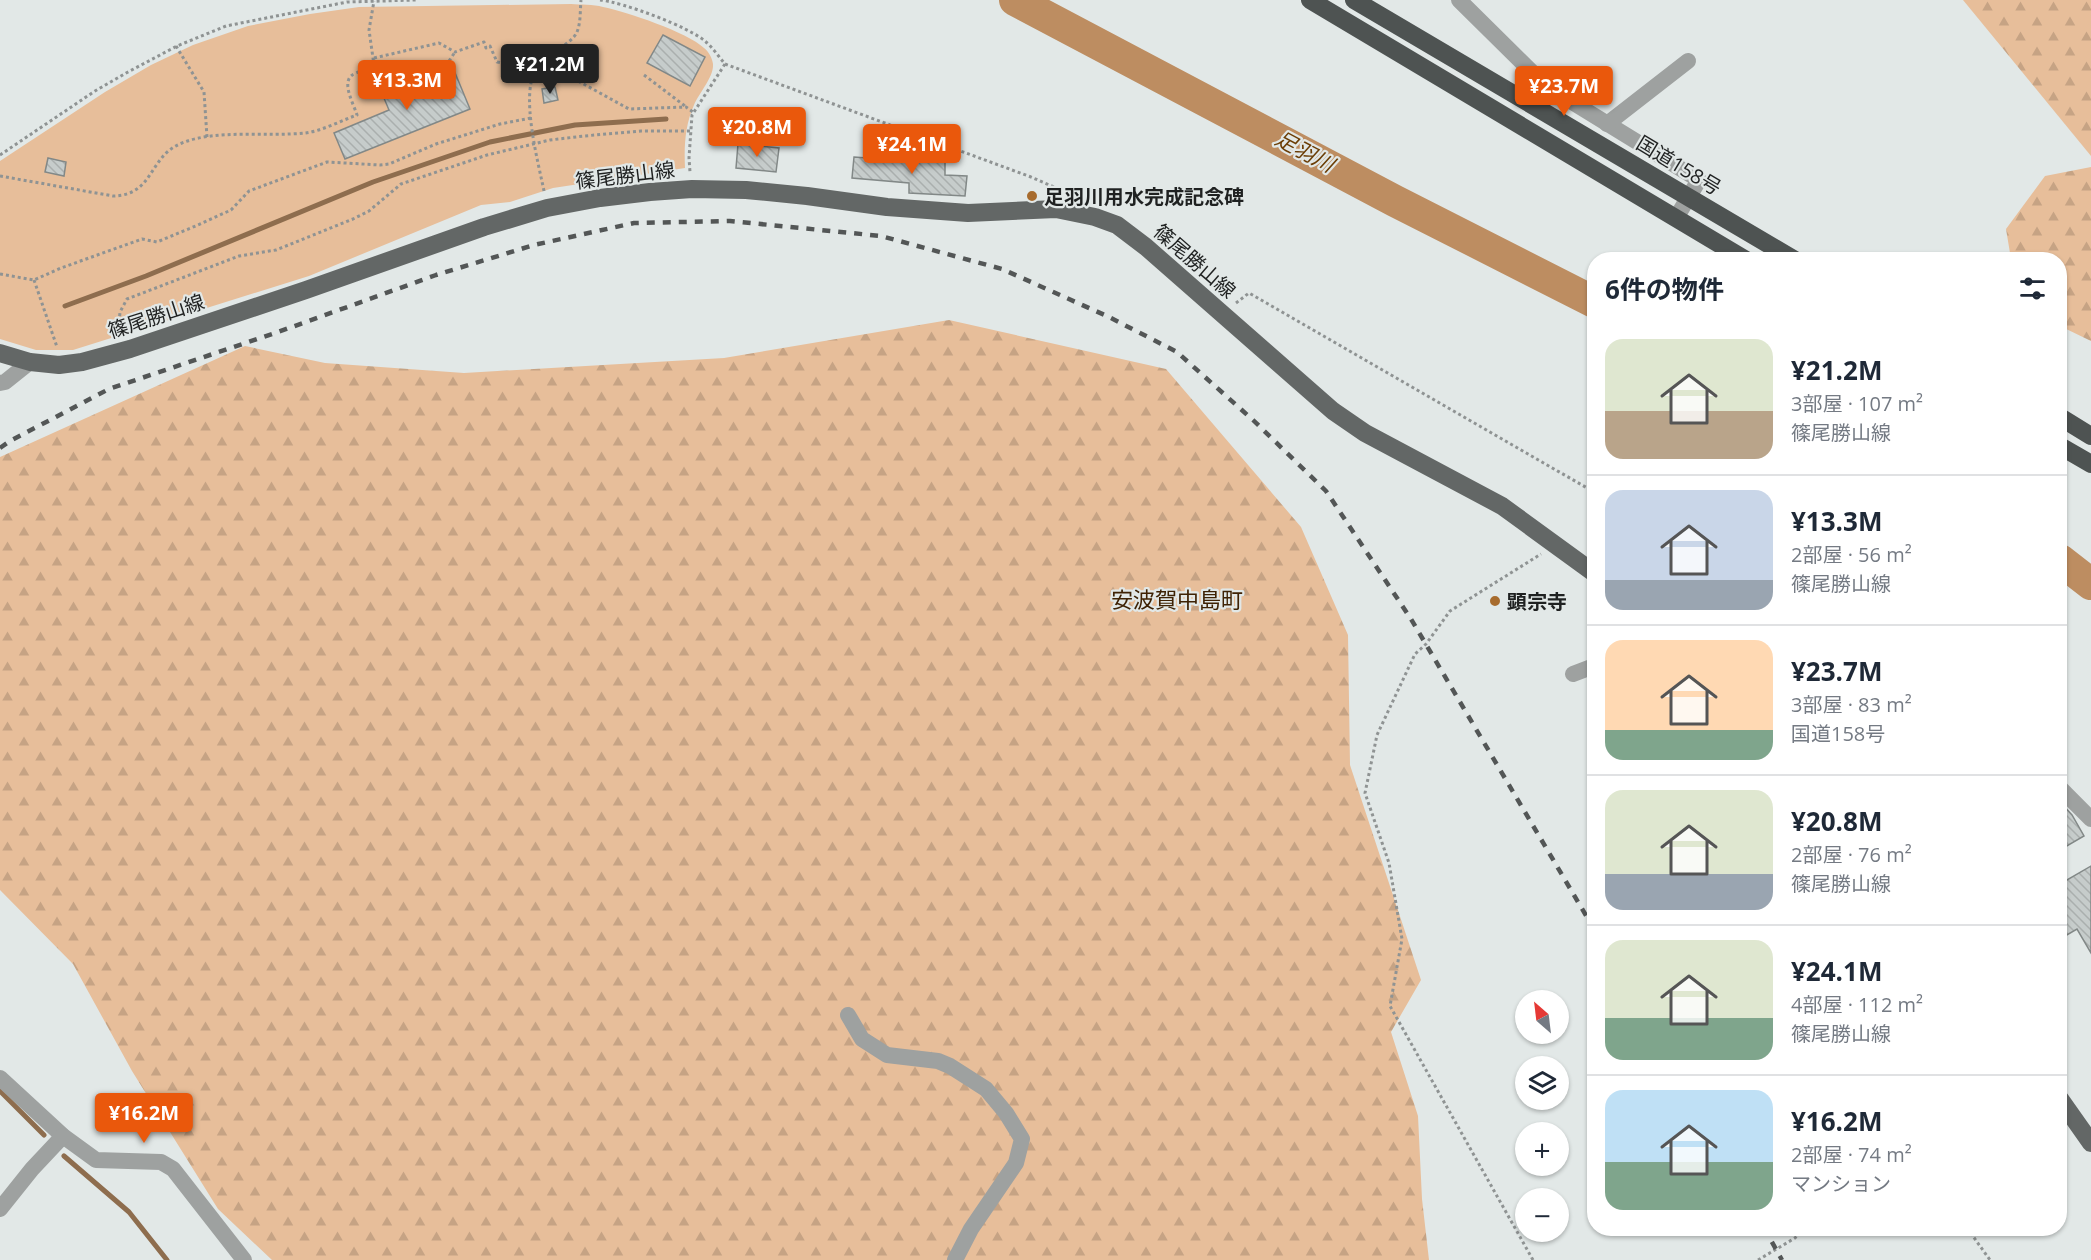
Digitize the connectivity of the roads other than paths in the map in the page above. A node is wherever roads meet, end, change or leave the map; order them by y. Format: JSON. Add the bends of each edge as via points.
{"nodes":[{"id":1,"x":1310,"y":0,"type":"edge"},
{"id":2,"x":1354,"y":0,"type":"edge"},
{"id":3,"x":1459,"y":0,"type":"edge"},
{"id":4,"x":1688,"y":61,"type":"dead end"},
{"id":5,"x":1607,"y":124,"type":"junction"},
{"id":6,"x":1689,"y":196,"type":"junction"},
{"id":7,"x":1676,"y":218,"type":"junction"},
{"id":8,"x":1733,"y":252,"type":"edge"},
{"id":9,"x":1782,"y":252,"type":"edge"},
{"id":10,"x":0,"y":353,"type":"edge"},
{"id":11,"x":30,"y":362,"type":"junction"},
{"id":12,"x":0,"y":383,"type":"edge"},
{"id":13,"x":2067,"y":421,"type":"edge"},
{"id":14,"x":2091,"y":436,"type":"edge"},
{"id":15,"x":2067,"y":450,"type":"edge"},
{"id":16,"x":2091,"y":464,"type":"edge"},
{"id":17,"x":1587,"y":568,"type":"edge"},
{"id":18,"x":1587,"y":669,"type":"edge"},
{"id":19,"x":1573,"y":674,"type":"dead end"},
{"id":20,"x":2067,"y":795,"type":"edge"},
{"id":21,"x":2091,"y":819,"type":"edge"},
{"id":22,"x":848,"y":1015,"type":"dead end"},
{"id":23,"x":0,"y":1078,"type":"edge"},
{"id":24,"x":2067,"y":1109,"type":"edge"},
{"id":25,"x":63,"y":1136,"type":"junction"},
{"id":26,"x":2091,"y":1143,"type":"edge"},
{"id":27,"x":0,"y":1209,"type":"edge"},
{"id":28,"x":244,"y":1260,"type":"edge"},
{"id":29,"x":955,"y":1260,"type":"edge"}],
"edges":[{"from":1,"to":7,"type":"highway"},
{"from":2,"to":6,"type":"highway","name":"国道158号"},
{"from":3,"to":5,"type":"street","via":[[1546,86]]},
{"from":4,"to":5,"type":"street"},
{"from":5,"to":6,"type":"street","via":[[1699,180]]},
{"from":6,"to":7,"type":"street"},
{"from":6,"to":9,"type":"highway","name":"国道158号"},
{"from":7,"to":8,"type":"highway"},
{"from":10,"to":11,"type":"main road","name":"篠尾勝山線"},
{"from":11,"to":12,"type":"street"},
{"from":11,"to":17,"type":"main road","name":"篠尾勝山線","via":[[59,365],[116,353],[484,227],[547,208],[600,198],[692,189],[746,190],[968,213],[1056,209],[1117,225],[1311,392],[1365,433],[1502,507]]},
{"from":13,"to":14,"type":"highway"},
{"from":15,"to":16,"type":"highway"},
{"from":18,"to":19,"type":"street"},
{"from":20,"to":21,"type":"street"},
{"from":22,"to":29,"type":"street","via":[[862,1039],[887,1055],[938,1061],[986,1089],[1022,1139],[1016,1163]]},
{"from":23,"to":25,"type":"street"},
{"from":24,"to":26,"type":"main road"},
{"from":25,"to":27,"type":"street"},
{"from":25,"to":28,"type":"street","via":[[96,1160],[161,1162],[173,1169]]}]}
